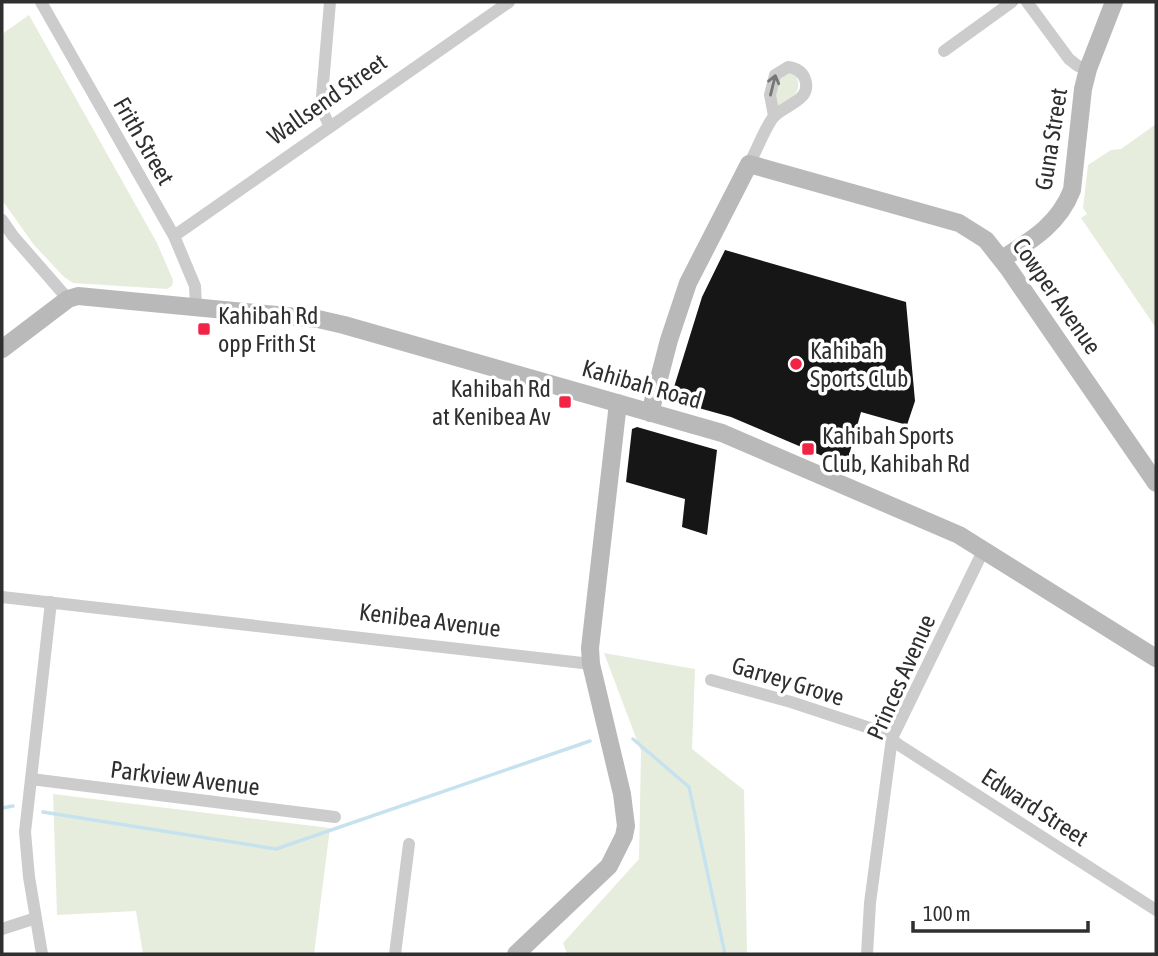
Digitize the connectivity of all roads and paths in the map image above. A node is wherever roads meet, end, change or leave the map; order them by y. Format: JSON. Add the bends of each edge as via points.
{"nodes":[{"id":1,"x":41,"y":2,"type":"edge"},
{"id":2,"x":330,"y":2,"type":"edge"},
{"id":3,"x":509,"y":2,"type":"edge"},
{"id":4,"x":1012,"y":2,"type":"edge"},
{"id":5,"x":1027,"y":2,"type":"edge"},
{"id":6,"x":1114,"y":2,"type":"edge"},
{"id":7,"x":944,"y":51,"type":"dead end"},
{"id":8,"x":1088,"y":69,"type":"junction"},
{"id":9,"x":774,"y":116,"type":"dead end"},
{"id":10,"x":330,"y":127,"type":"junction"},
{"id":11,"x":749,"y":164,"type":"junction"},
{"id":12,"x":2,"y":220,"type":"edge"},
{"id":13,"x":174,"y":236,"type":"junction"},
{"id":14,"x":1002,"y":259,"type":"junction"},
{"id":15,"x":68,"y":299,"type":"junction"},
{"id":16,"x":196,"y":307,"type":"junction"},
{"id":17,"x":2,"y":349,"type":"edge"},
{"id":18,"x":618,"y":404,"type":"junction"},
{"id":19,"x":650,"y":413,"type":"junction"},
{"id":20,"x":1156,"y":483,"type":"edge"},
{"id":21,"x":984,"y":549,"type":"junction"},
{"id":22,"x":2,"y":597,"type":"edge"},
{"id":23,"x":51,"y":602,"type":"junction"},
{"id":24,"x":1156,"y":658,"type":"edge"},
{"id":25,"x":591,"y":664,"type":"junction"},
{"id":26,"x":710,"y":680,"type":"dead end"},
{"id":27,"x":892,"y":738,"type":"junction"},
{"id":28,"x":31,"y":779,"type":"junction"},
{"id":29,"x":335,"y":817,"type":"dead end"},
{"id":30,"x":409,"y":844,"type":"dead end"},
{"id":31,"x":1156,"y":910,"type":"edge"},
{"id":32,"x":36,"y":918,"type":"junction"},
{"id":33,"x":2,"y":929,"type":"edge"},
{"id":34,"x":41,"y":954,"type":"edge"},
{"id":35,"x":396,"y":954,"type":"edge"},
{"id":36,"x":516,"y":954,"type":"edge"},
{"id":37,"x":867,"y":954,"type":"edge"}],
"edges":[{"from":1,"to":13,"type":"street","name":"Frith Street"},
{"from":2,"to":10,"type":"street","via":[[321,108]]},
{"from":3,"to":10,"type":"street","name":"Wallsend Street"},
{"from":4,"to":7,"type":"street"},
{"from":5,"to":8,"type":"street","via":[[1069,59]]},
{"from":6,"to":8,"type":"main road","name":"Guna Street"},
{"from":8,"to":14,"type":"main road","name":"Guna Street","via":[[1067,204],[1037,237]]},
{"from":9,"to":11,"type":"street"},
{"from":10,"to":13,"type":"street","name":"Wallsend Street"},
{"from":11,"to":14,"type":"main road","name":"Cowper Avenue","via":[[959,223],[986,240]]},
{"from":11,"to":19,"type":"main road","via":[[688,283]]},
{"from":12,"to":15,"type":"street"},
{"from":13,"to":16,"type":"street","name":"Frith Street","via":[[195,286]]},
{"from":14,"to":20,"type":"main road","name":"Cowper Avenue"},
{"from":15,"to":16,"type":"main road","name":"Kahibah Road","via":[[86,296]]},
{"from":15,"to":17,"type":"main road"},
{"from":16,"to":18,"type":"main road","name":"Kahibah Road","via":[[331,322]]},
{"from":18,"to":19,"type":"main road","name":"Kahibah Road"},
{"from":18,"to":25,"type":"main road"},
{"from":19,"to":21,"type":"main road","name":"Kahibah Road","via":[[722,432],[888,502]]},
{"from":21,"to":24,"type":"main road","name":"Kahibah Road"},
{"from":21,"to":27,"type":"street","name":"Princes Avenue"},
{"from":22,"to":23,"type":"street","name":"Kenibea Avenue"},
{"from":23,"to":25,"type":"street","name":"Kenibea Avenue"},
{"from":23,"to":28,"type":"street"},
{"from":25,"to":36,"type":"main road","via":[[622,794],[624,836],[609,866]]},
{"from":26,"to":27,"type":"street","name":"Garvey Grove","via":[[791,702]]},
{"from":27,"to":31,"type":"street","name":"Edward Street"},
{"from":27,"to":37,"type":"street","name":"Princes Avenue"},
{"from":28,"to":29,"type":"street","name":"Parkview Avenue"},
{"from":28,"to":32,"type":"street","via":[[25,832]]},
{"from":30,"to":35,"type":"street"},
{"from":32,"to":33,"type":"street"},
{"from":32,"to":34,"type":"street"}]}
